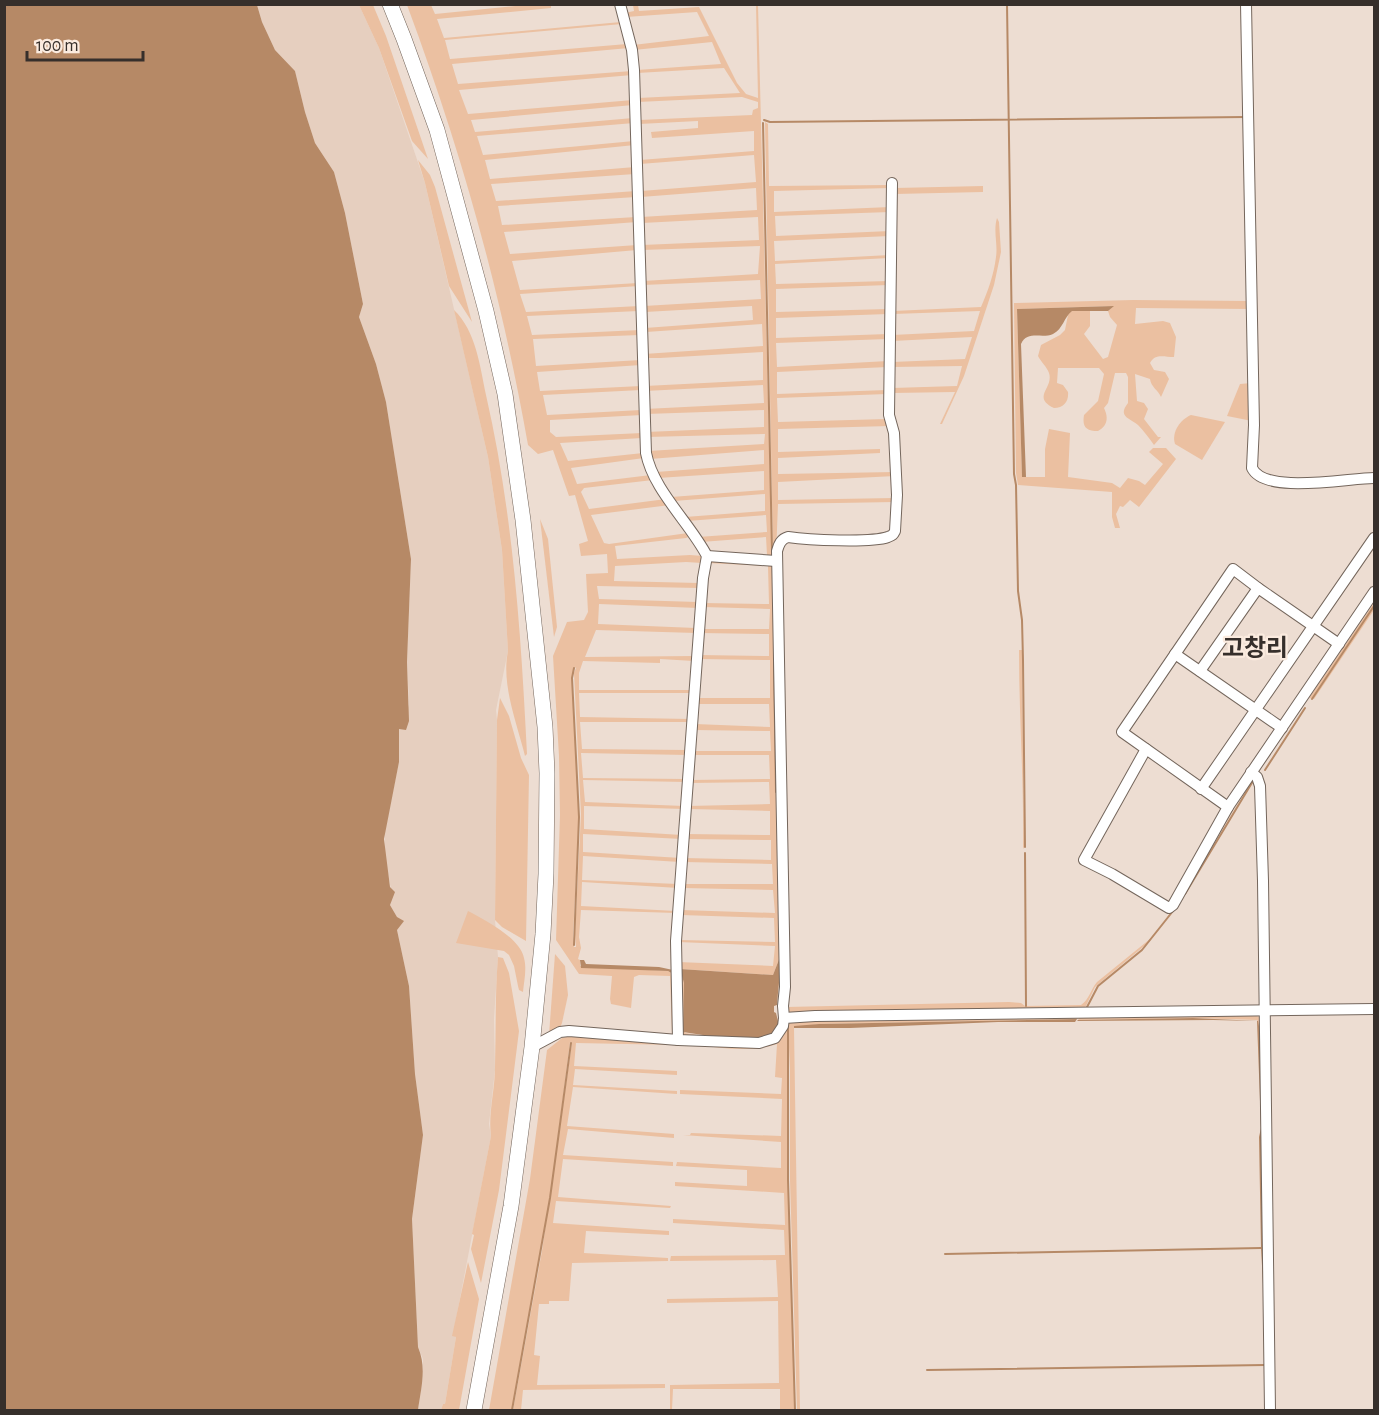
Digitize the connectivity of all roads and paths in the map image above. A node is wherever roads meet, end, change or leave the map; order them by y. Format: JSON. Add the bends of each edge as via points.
{"nodes":[{"id":1,"x":390,"y":4,"type":"edge"},
{"id":2,"x":620,"y":4,"type":"edge"},
{"id":3,"x":1246,"y":4,"type":"edge"},
{"id":4,"x":892,"y":183,"type":"dead end"},
{"id":5,"x":1374,"y":478,"type":"edge"},
{"id":6,"x":1374,"y":538,"type":"edge"},
{"id":7,"x":707,"y":556,"type":"junction"},
{"id":8,"x":776,"y":561,"type":"junction"},
{"id":9,"x":1258,"y":588,"type":"junction"},
{"id":10,"x":1374,"y":592,"type":"edge"},
{"id":11,"x":1313,"y":626,"type":"junction"},
{"id":12,"x":1339,"y":644,"type":"junction"},
{"id":13,"x":1175,"y":654,"type":"junction"},
{"id":14,"x":1200,"y":672,"type":"junction"},
{"id":15,"x":1255,"y":709,"type":"junction"},
{"id":16,"x":1282,"y":728,"type":"junction"},
{"id":17,"x":1146,"y":749,"type":"junction"},
{"id":18,"x":1251,"y":772,"type":"junction"},
{"id":19,"x":1201,"y":789,"type":"junction"},
{"id":20,"x":1228,"y":807,"type":"junction"},
{"id":21,"x":1374,"y":1009,"type":"edge"},
{"id":22,"x":1265,"y":1010,"type":"junction"},
{"id":23,"x":784,"y":1018,"type":"junction"},
{"id":24,"x":678,"y":1040,"type":"junction"},
{"id":25,"x":532,"y":1047,"type":"junction"},
{"id":26,"x":474,"y":1410,"type":"edge"},
{"id":27,"x":1270,"y":1410,"type":"edge"}],
"edges":[{"from":1,"to":25,"type":"highway","via":[[437,130],[506,394],[523,520],[547,773],[543,934]]},
{"from":2,"to":7,"type":"street","via":[[634,70],[646,453],[660,484]]},
{"from":3,"to":5,"type":"street","via":[[1252,468],[1260,478],[1275,482]]},
{"from":4,"to":8,"type":"street","via":[[889,415],[894,433],[895,531],[884,538],[784,538]]},
{"from":6,"to":11,"type":"street"},
{"from":7,"to":8,"type":"street"},
{"from":7,"to":24,"type":"street","via":[[702,578],[676,941]]},
{"from":8,"to":23,"type":"street"},
{"from":9,"to":11,"type":"street"},
{"from":9,"to":13,"type":"street","via":[[1233,569]]},
{"from":9,"to":14,"type":"street"},
{"from":10,"to":12,"type":"street"},
{"from":11,"to":12,"type":"street"},
{"from":11,"to":15,"type":"street"},
{"from":12,"to":16,"type":"street"},
{"from":13,"to":14,"type":"street"},
{"from":13,"to":17,"type":"street","via":[[1122,732]]},
{"from":14,"to":15,"type":"street"},
{"from":15,"to":16,"type":"street"},
{"from":15,"to":19,"type":"street"},
{"from":16,"to":18,"type":"street"},
{"from":17,"to":19,"type":"street"},
{"from":17,"to":20,"type":"street","via":[[1084,860],[1169,908]]},
{"from":18,"to":20,"type":"street"},
{"from":18,"to":22,"type":"street","via":[[1260,786]]},
{"from":19,"to":20,"type":"street"},
{"from":21,"to":22,"type":"street"},
{"from":22,"to":23,"type":"street"},
{"from":22,"to":27,"type":"street"},
{"from":23,"to":24,"type":"street","via":[[775,1038],[759,1043]]},
{"from":24,"to":25,"type":"street","via":[[568,1031]]},
{"from":25,"to":26,"type":"highway","via":[[511,1206]]}]}
